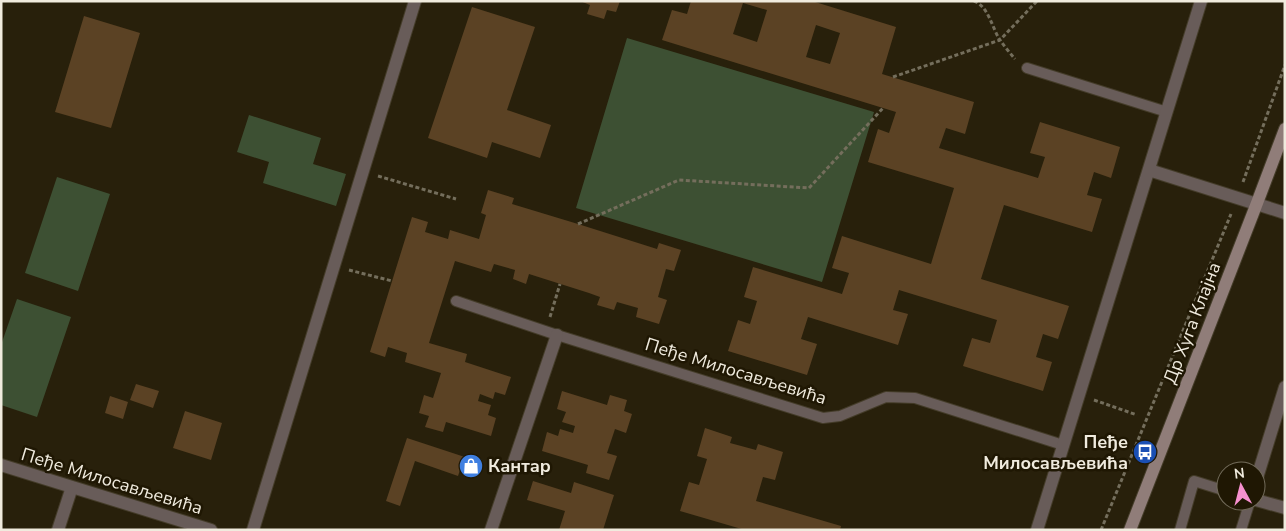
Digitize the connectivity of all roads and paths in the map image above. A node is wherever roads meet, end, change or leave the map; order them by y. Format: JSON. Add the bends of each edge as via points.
{"nodes":[{"id":1,"x":415,"y":1,"type":"edge"},
{"id":2,"x":974,"y":1,"type":"edge"},
{"id":3,"x":1037,"y":1,"type":"edge"},
{"id":4,"x":1201,"y":1,"type":"edge"},
{"id":5,"x":1000,"y":40,"type":"junction"},
{"id":6,"x":1285,"y":65,"type":"edge"},
{"id":7,"x":1027,"y":68,"type":"joint"},
{"id":8,"x":893,"y":77,"type":"dead end"},
{"id":9,"x":883,"y":108,"type":"dead end"},
{"id":10,"x":1167,"y":112,"type":"junction"},
{"id":11,"x":1285,"y":129,"type":"edge"},
{"id":12,"x":1149,"y":170,"type":"junction"},
{"id":13,"x":363,"y":171,"type":"junction"},
{"id":14,"x":1238,"y":197,"type":"junction"},
{"id":15,"x":456,"y":199,"type":"dead end"},
{"id":16,"x":1257,"y":203,"type":"junction"},
{"id":17,"x":1285,"y":213,"type":"edge"},
{"id":18,"x":578,"y":224,"type":"dead end"},
{"id":19,"x":334,"y":267,"type":"junction"},
{"id":20,"x":392,"y":280,"type":"dead end"},
{"id":21,"x":560,"y":284,"type":"dead end"},
{"id":22,"x":456,"y":301,"type":"dead end"},
{"id":23,"x":551,"y":333,"type":"junction"},
{"id":24,"x":1285,"y":387,"type":"edge"},
{"id":25,"x":1079,"y":394,"type":"junction"},
{"id":26,"x":1137,"y":416,"type":"dead end"},
{"id":27,"x":1063,"y":446,"type":"junction"},
{"id":28,"x":1262,"y":461,"type":"edge"},
{"id":29,"x":1,"y":465,"type":"edge"},
{"id":30,"x":72,"y":488,"type":"junction"},
{"id":31,"x":1216,"y":488,"type":"edge"},
{"id":32,"x":1266,"y":503,"type":"edge"},
{"id":33,"x":1285,"y":508,"type":"edge"},
{"id":34,"x":1247,"y":511,"type":"edge"},
{"id":35,"x":58,"y":530,"type":"edge"},
{"id":36,"x":212,"y":530,"type":"edge"},
{"id":37,"x":253,"y":530,"type":"edge"},
{"id":38,"x":492,"y":530,"type":"edge"},
{"id":39,"x":1037,"y":530,"type":"edge"},
{"id":40,"x":1101,"y":530,"type":"edge"},
{"id":41,"x":1130,"y":530,"type":"edge"},
{"id":42,"x":1180,"y":530,"type":"edge"},
{"id":43,"x":1241,"y":530,"type":"edge"}],
"edges":[{"from":1,"to":13,"type":"street"},
{"from":2,"to":5,"type":"path","via":[[988,15]]},
{"from":3,"to":5,"type":"path"},
{"from":4,"to":10,"type":"street"},
{"from":5,"to":7,"type":"path"},
{"from":5,"to":8,"type":"path"},
{"from":6,"to":14,"type":"path"},
{"from":7,"to":10,"type":"lane"},
{"from":9,"to":18,"type":"path","via":[[809,188],[679,180]]},
{"from":10,"to":12,"type":"street"},
{"from":11,"to":16,"type":"main road","name":"Др Хуга Клајна"},
{"from":12,"to":14,"type":"street"},
{"from":12,"to":25,"type":"street"},
{"from":13,"to":15,"type":"path"},
{"from":13,"to":19,"type":"street"},
{"from":14,"to":16,"type":"street"},
{"from":14,"to":40,"type":"path"},
{"from":16,"to":17,"type":"street"},
{"from":16,"to":41,"type":"main road","name":"Др Хуга Клајна"},
{"from":19,"to":20,"type":"path"},
{"from":19,"to":37,"type":"street"},
{"from":21,"to":23,"type":"path"},
{"from":22,"to":23,"type":"lane","name":"Пеђе Милосављевића"},
{"from":23,"to":27,"type":"lane","name":"Пеђе Милосављевића","via":[[823,418],[840,416],[886,397],[915,398]]},
{"from":23,"to":38,"type":"street"},
{"from":24,"to":28,"type":"street"},
{"from":25,"to":26,"type":"path"},
{"from":25,"to":27,"type":"street"},
{"from":27,"to":39,"type":"street"},
{"from":29,"to":30,"type":"street","name":"Пеђе Милосављевића"},
{"from":30,"to":35,"type":"street"},
{"from":30,"to":36,"type":"street","name":"Пеђе Милосављевића"},
{"from":31,"to":42,"type":"lane","via":[[1194,481]]},
{"from":32,"to":33,"type":"street"},
{"from":34,"to":43,"type":"lane"}]}
